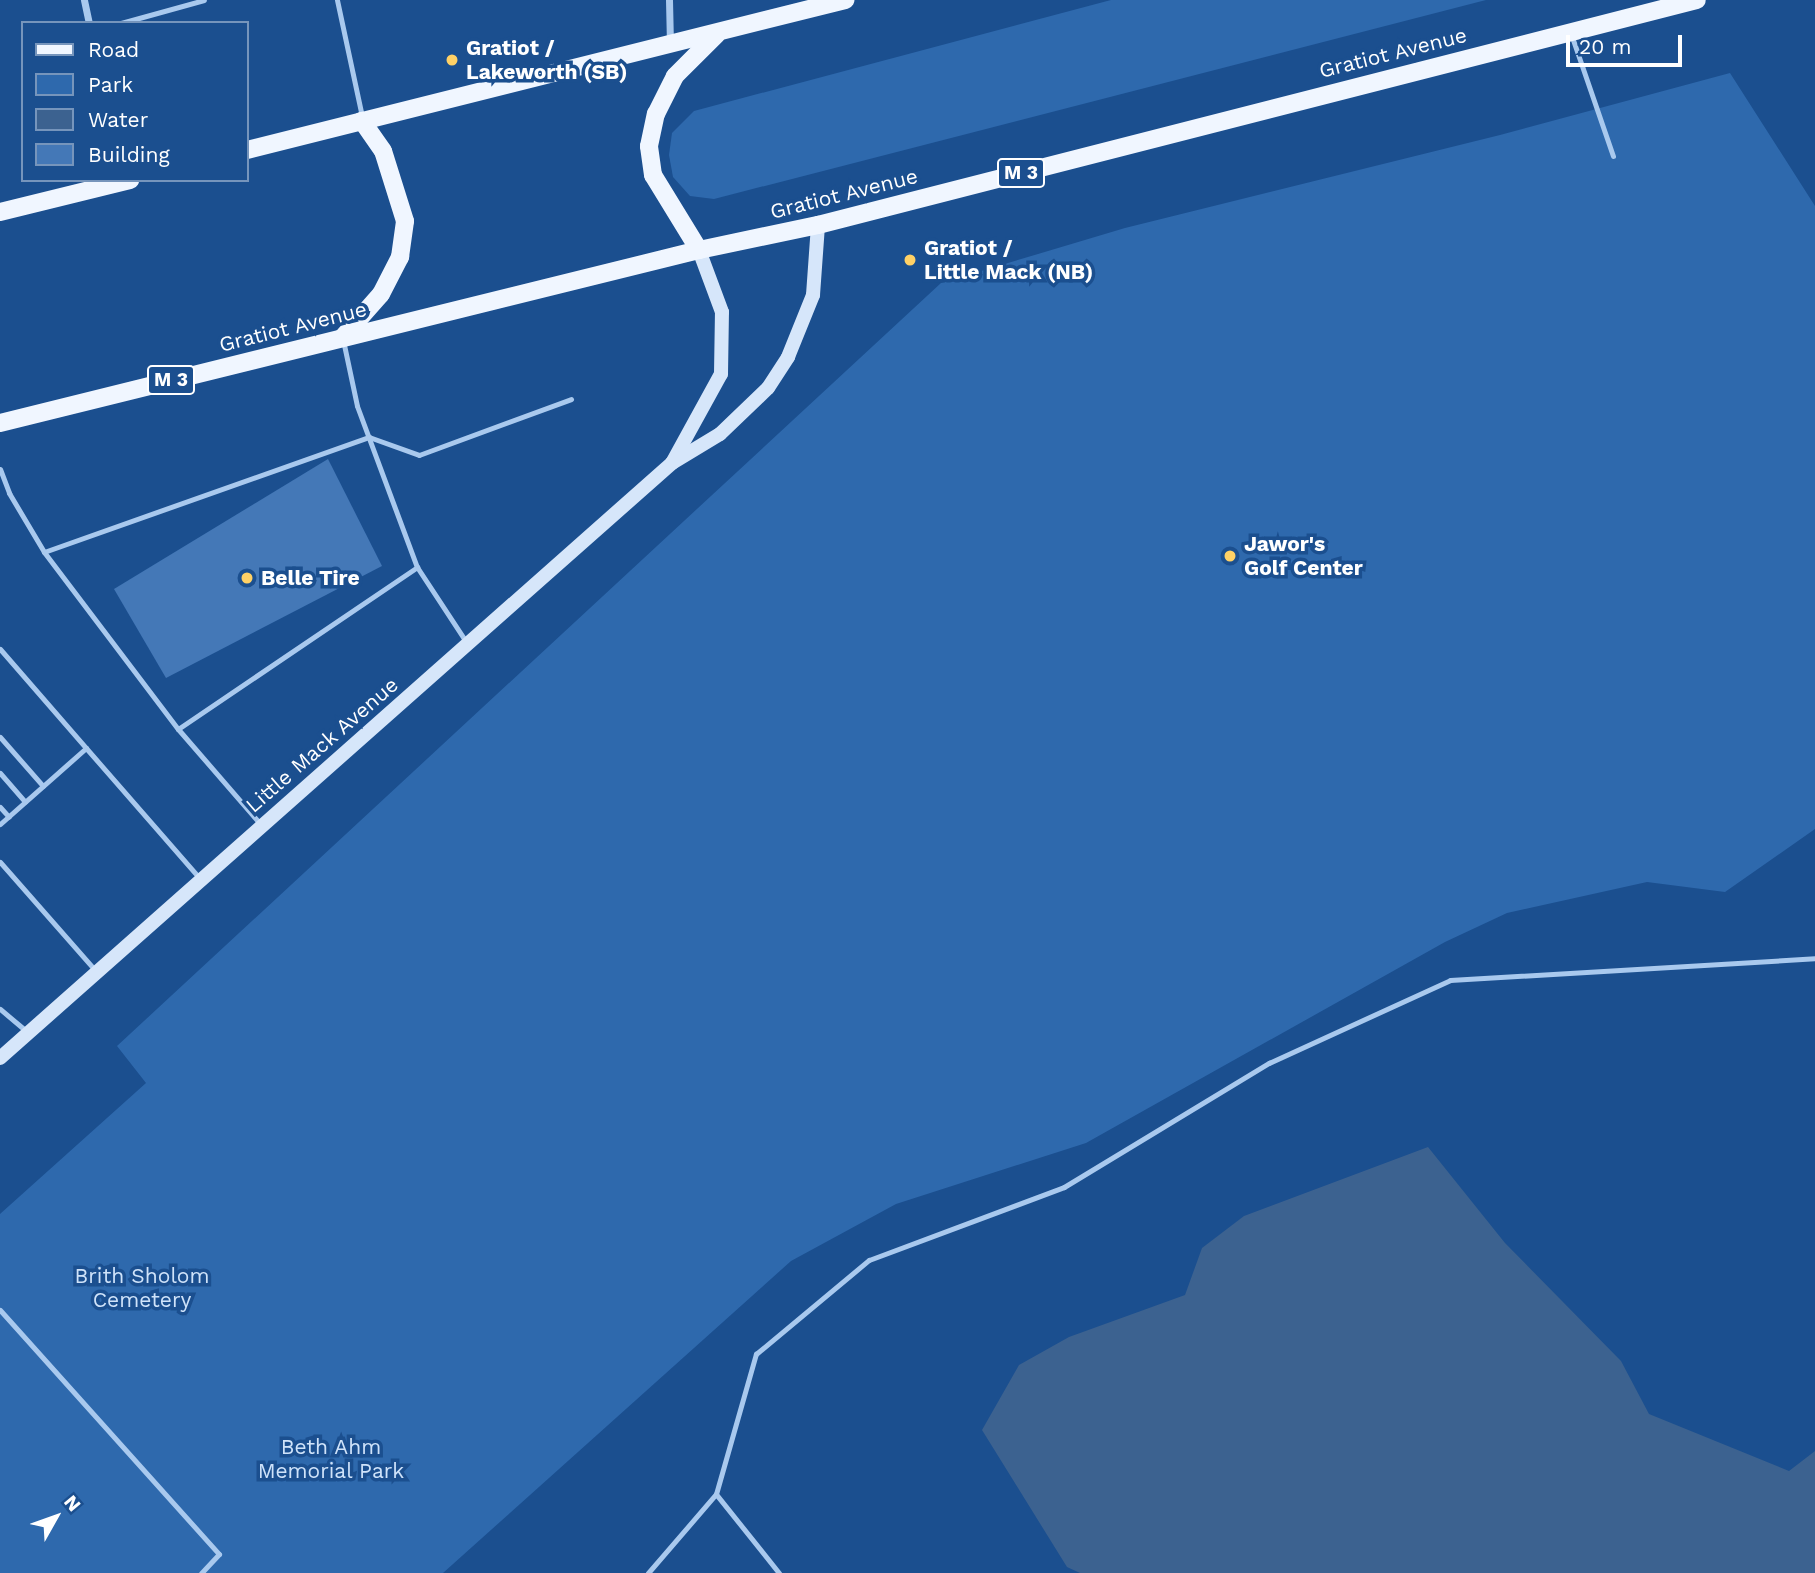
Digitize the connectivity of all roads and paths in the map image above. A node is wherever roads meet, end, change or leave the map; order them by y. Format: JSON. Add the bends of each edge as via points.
{"nodes":[{"id":1,"x":84,"y":0,"type":"edge"},
{"id":2,"x":204,"y":0,"type":"edge"},
{"id":3,"x":337,"y":0,"type":"edge"},
{"id":4,"x":669,"y":0,"type":"edge"},
{"id":5,"x":845,"y":0,"type":"edge"},
{"id":6,"x":1697,"y":0,"type":"edge"},
{"id":7,"x":89,"y":21,"type":"edge"},
{"id":8,"x":128,"y":21,"type":"edge"},
{"id":9,"x":1570,"y":31,"type":"junction"},
{"id":10,"x":717,"y":34,"type":"junction"},
{"id":11,"x":670,"y":44,"type":"junction"},
{"id":12,"x":362,"y":121,"type":"junction"},
{"id":13,"x":248,"y":150,"type":"edge"},
{"id":14,"x":1613,"y":156,"type":"dead end"},
{"id":15,"x":121,"y":182,"type":"edge"},
{"id":16,"x":0,"y":212,"type":"edge"},
{"id":17,"x":818,"y":225,"type":"junction"},
{"id":18,"x":699,"y":250,"type":"junction"},
{"id":19,"x":342,"y":337,"type":"junction"},
{"id":20,"x":571,"y":399,"type":"dead end"},
{"id":21,"x":0,"y":424,"type":"edge"},
{"id":22,"x":369,"y":437,"type":"junction"},
{"id":23,"x":672,"y":463,"type":"junction"},
{"id":24,"x":0,"y":469,"type":"edge"},
{"id":25,"x":44,"y":552,"type":"junction"},
{"id":26,"x":416,"y":567,"type":"junction"},
{"id":27,"x":467,"y":644,"type":"junction"},
{"id":28,"x":0,"y":649,"type":"edge"},
{"id":29,"x":178,"y":729,"type":"junction"},
{"id":30,"x":0,"y":737,"type":"edge"},
{"id":31,"x":86,"y":748,"type":"junction"},
{"id":32,"x":0,"y":773,"type":"edge"},
{"id":33,"x":43,"y":786,"type":"junction"},
{"id":34,"x":25,"y":802,"type":"junction"},
{"id":35,"x":0,"y":807,"type":"edge"},
{"id":36,"x":9,"y":817,"type":"junction"},
{"id":37,"x":0,"y":824,"type":"edge"},
{"id":38,"x":262,"y":826,"type":"junction"},
{"id":39,"x":0,"y":862,"type":"edge"},
{"id":40,"x":201,"y":880,"type":"junction"},
{"id":41,"x":1815,"y":958,"type":"edge"},
{"id":42,"x":97,"y":972,"type":"junction"},
{"id":43,"x":0,"y":1009,"type":"edge"},
{"id":44,"x":28,"y":1033,"type":"junction"},
{"id":45,"x":0,"y":1058,"type":"edge"},
{"id":46,"x":0,"y":1310,"type":"edge"},
{"id":47,"x":716,"y":1494,"type":"junction"},
{"id":48,"x":201,"y":1573,"type":"edge"},
{"id":49,"x":648,"y":1573,"type":"edge"},
{"id":50,"x":779,"y":1573,"type":"edge"}],
"edges":[{"from":1,"to":7,"type":"street"},
{"from":2,"to":8,"type":"lane"},
{"from":3,"to":12,"type":"lane"},
{"from":4,"to":11,"type":"street"},
{"from":5,"to":10,"type":"main road"},
{"from":6,"to":9,"type":"main road","name":"Gratiot Avenue","number":"M 3"},
{"from":9,"to":14,"type":"lane"},
{"from":9,"to":17,"type":"main road","name":"Gratiot Avenue","number":"M 3"},
{"from":10,"to":11,"type":"main road"},
{"from":10,"to":18,"type":"main road","via":[[675,76],[656,114],[649,146],[653,175]]},
{"from":11,"to":12,"type":"main road"},
{"from":12,"to":13,"type":"main road"},
{"from":12,"to":19,"type":"main road","via":[[383,151],[405,221],[400,257],[381,294]]},
{"from":15,"to":16,"type":"main road"},
{"from":17,"to":18,"type":"main road","name":"Gratiot Avenue","number":"M 3"},
{"from":17,"to":23,"type":"main road","name":"Little Mack Avenue","via":[[813,295],[788,357],[768,388],[720,434]]},
{"from":18,"to":19,"type":"main road","name":"Gratiot Avenue","number":"M 3"},
{"from":18,"to":23,"type":"main road","name":"Little Mack Avenue","via":[[722,312],[721,374]]},
{"from":19,"to":21,"type":"main road","name":"Gratiot Avenue","number":"M 3"},
{"from":19,"to":22,"type":"lane"},
{"from":20,"to":22,"type":"lane","via":[[419,455]]},
{"from":22,"to":25,"type":"lane"},
{"from":22,"to":26,"type":"lane"},
{"from":23,"to":27,"type":"main road","name":"Little Mack Avenue"},
{"from":24,"to":25,"type":"lane"},
{"from":25,"to":29,"type":"lane"},
{"from":26,"to":27,"type":"lane"},
{"from":26,"to":29,"type":"lane"},
{"from":27,"to":38,"type":"main road","name":"Little Mack Avenue"},
{"from":28,"to":31,"type":"lane"},
{"from":29,"to":38,"type":"lane"},
{"from":30,"to":33,"type":"lane"},
{"from":31,"to":33,"type":"lane"},
{"from":31,"to":40,"type":"lane"},
{"from":32,"to":34,"type":"lane"},
{"from":33,"to":34,"type":"lane"},
{"from":34,"to":36,"type":"lane"},
{"from":35,"to":36,"type":"lane"},
{"from":36,"to":37,"type":"lane"},
{"from":38,"to":40,"type":"main road","name":"Little Mack Avenue"},
{"from":39,"to":42,"type":"lane"},
{"from":40,"to":42,"type":"main road","name":"Little Mack Avenue"},
{"from":41,"to":47,"type":"lane","via":[[1450,980],[1269,1063],[1063,1187],[869,1260],[756,1354]]},
{"from":42,"to":44,"type":"main road","name":"Little Mack Avenue"},
{"from":43,"to":44,"type":"lane"},
{"from":44,"to":45,"type":"main road","name":"Little Mack Avenue"},
{"from":46,"to":48,"type":"lane","via":[[219,1554]]},
{"from":47,"to":49,"type":"lane"},
{"from":47,"to":50,"type":"lane"}]}
